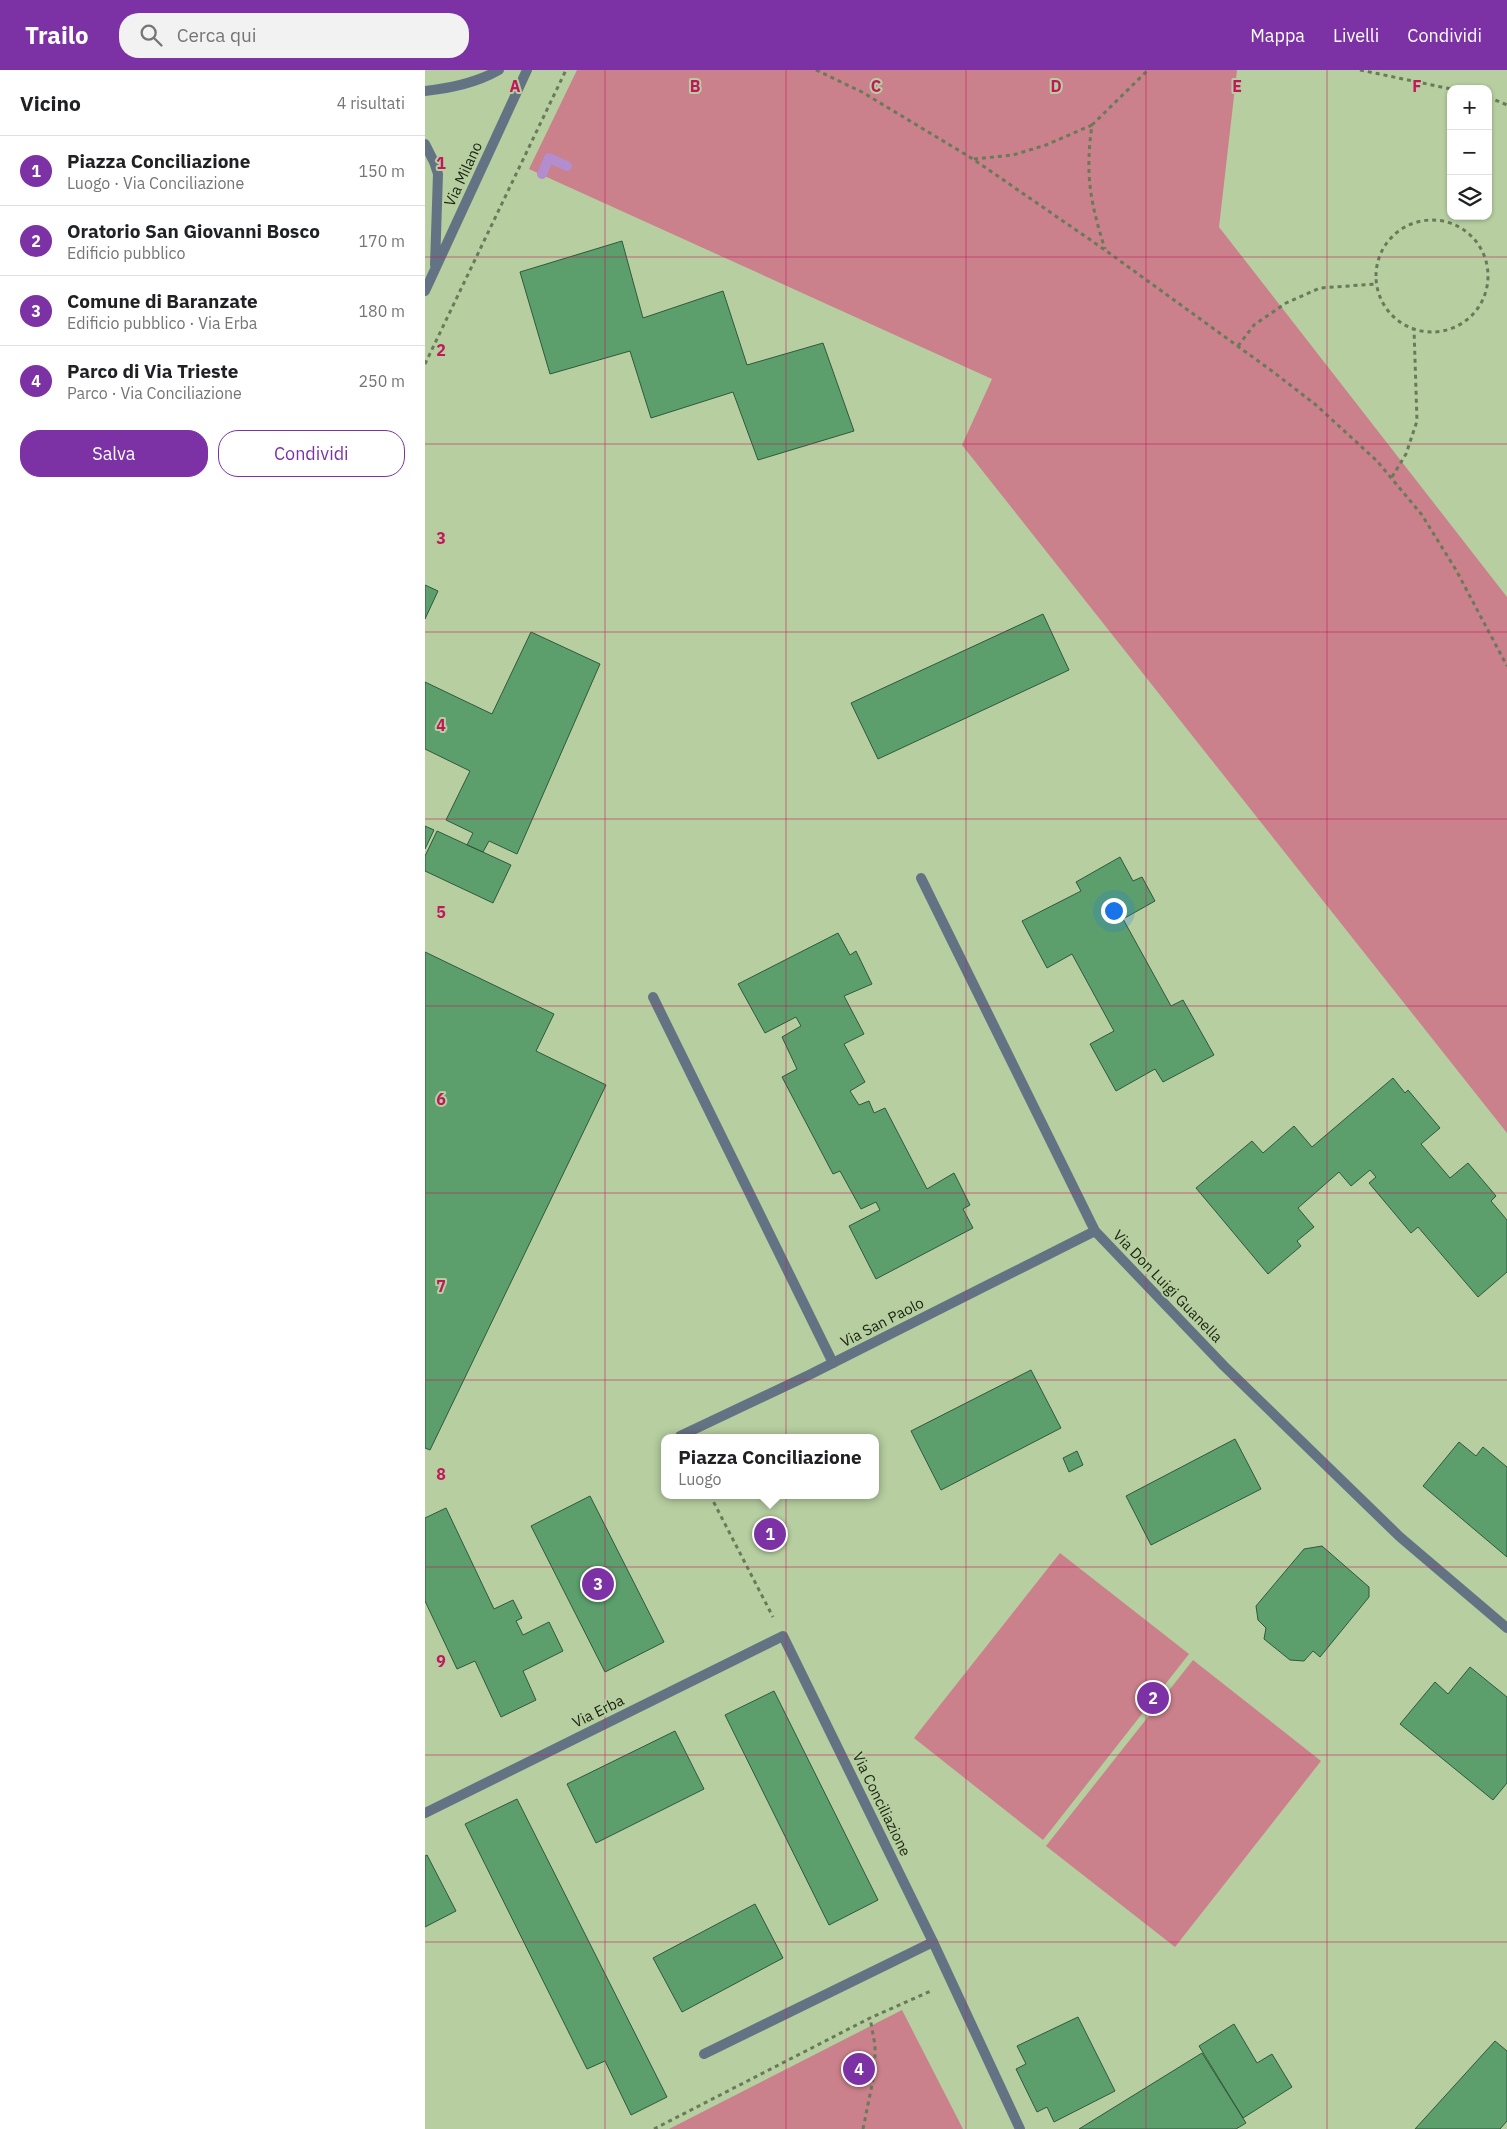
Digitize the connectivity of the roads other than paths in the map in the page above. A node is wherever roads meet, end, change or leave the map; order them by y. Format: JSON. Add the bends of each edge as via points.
{"nodes":[{"id":1,"x":499,"y":70,"type":"edge"},
{"id":2,"x":527,"y":70,"type":"edge"},
{"id":3,"x":425,"y":91,"type":"edge"},
{"id":4,"x":425,"y":144,"type":"edge"},
{"id":5,"x":435,"y":270,"type":"junction"},
{"id":6,"x":425,"y":291,"type":"edge"},
{"id":7,"x":921,"y":878,"type":"dead end"},
{"id":8,"x":653,"y":997,"type":"dead end"},
{"id":9,"x":1095,"y":1231,"type":"junction"},
{"id":10,"x":833,"y":1363,"type":"junction"},
{"id":11,"x":683,"y":1434,"type":"edge"},
{"id":12,"x":1507,"y":1628,"type":"edge"},
{"id":13,"x":783,"y":1636,"type":"joint"},
{"id":14,"x":425,"y":1813,"type":"edge"},
{"id":15,"x":933,"y":1942,"type":"junction"},
{"id":16,"x":704,"y":2054,"type":"dead end"},
{"id":17,"x":1021,"y":2129,"type":"edge"}],
"edges":[{"from":1,"to":3,"type":"street","via":[[453,88]]},
{"from":2,"to":5,"type":"street","name":"Via Milano"},
{"from":4,"to":5,"type":"street","via":[[437,174]]},
{"from":5,"to":6,"type":"street","name":"Via Milano"},
{"from":7,"to":9,"type":"street","name":"Via Don Luigi Guanella"},
{"from":8,"to":10,"type":"street"},
{"from":9,"to":10,"type":"street","name":"Via San Paolo"},
{"from":9,"to":12,"type":"street","name":"Via Don Luigi Guanella","via":[[1224,1366],[1386,1524]]},
{"from":10,"to":11,"type":"street","name":"Via San Paolo"},
{"from":13,"to":14,"type":"street","name":"Via Erba"},
{"from":13,"to":15,"type":"street","name":"Via Conciliazione"},
{"from":15,"to":16,"type":"street"},
{"from":15,"to":17,"type":"street","name":"Via Conciliazione"}]}
